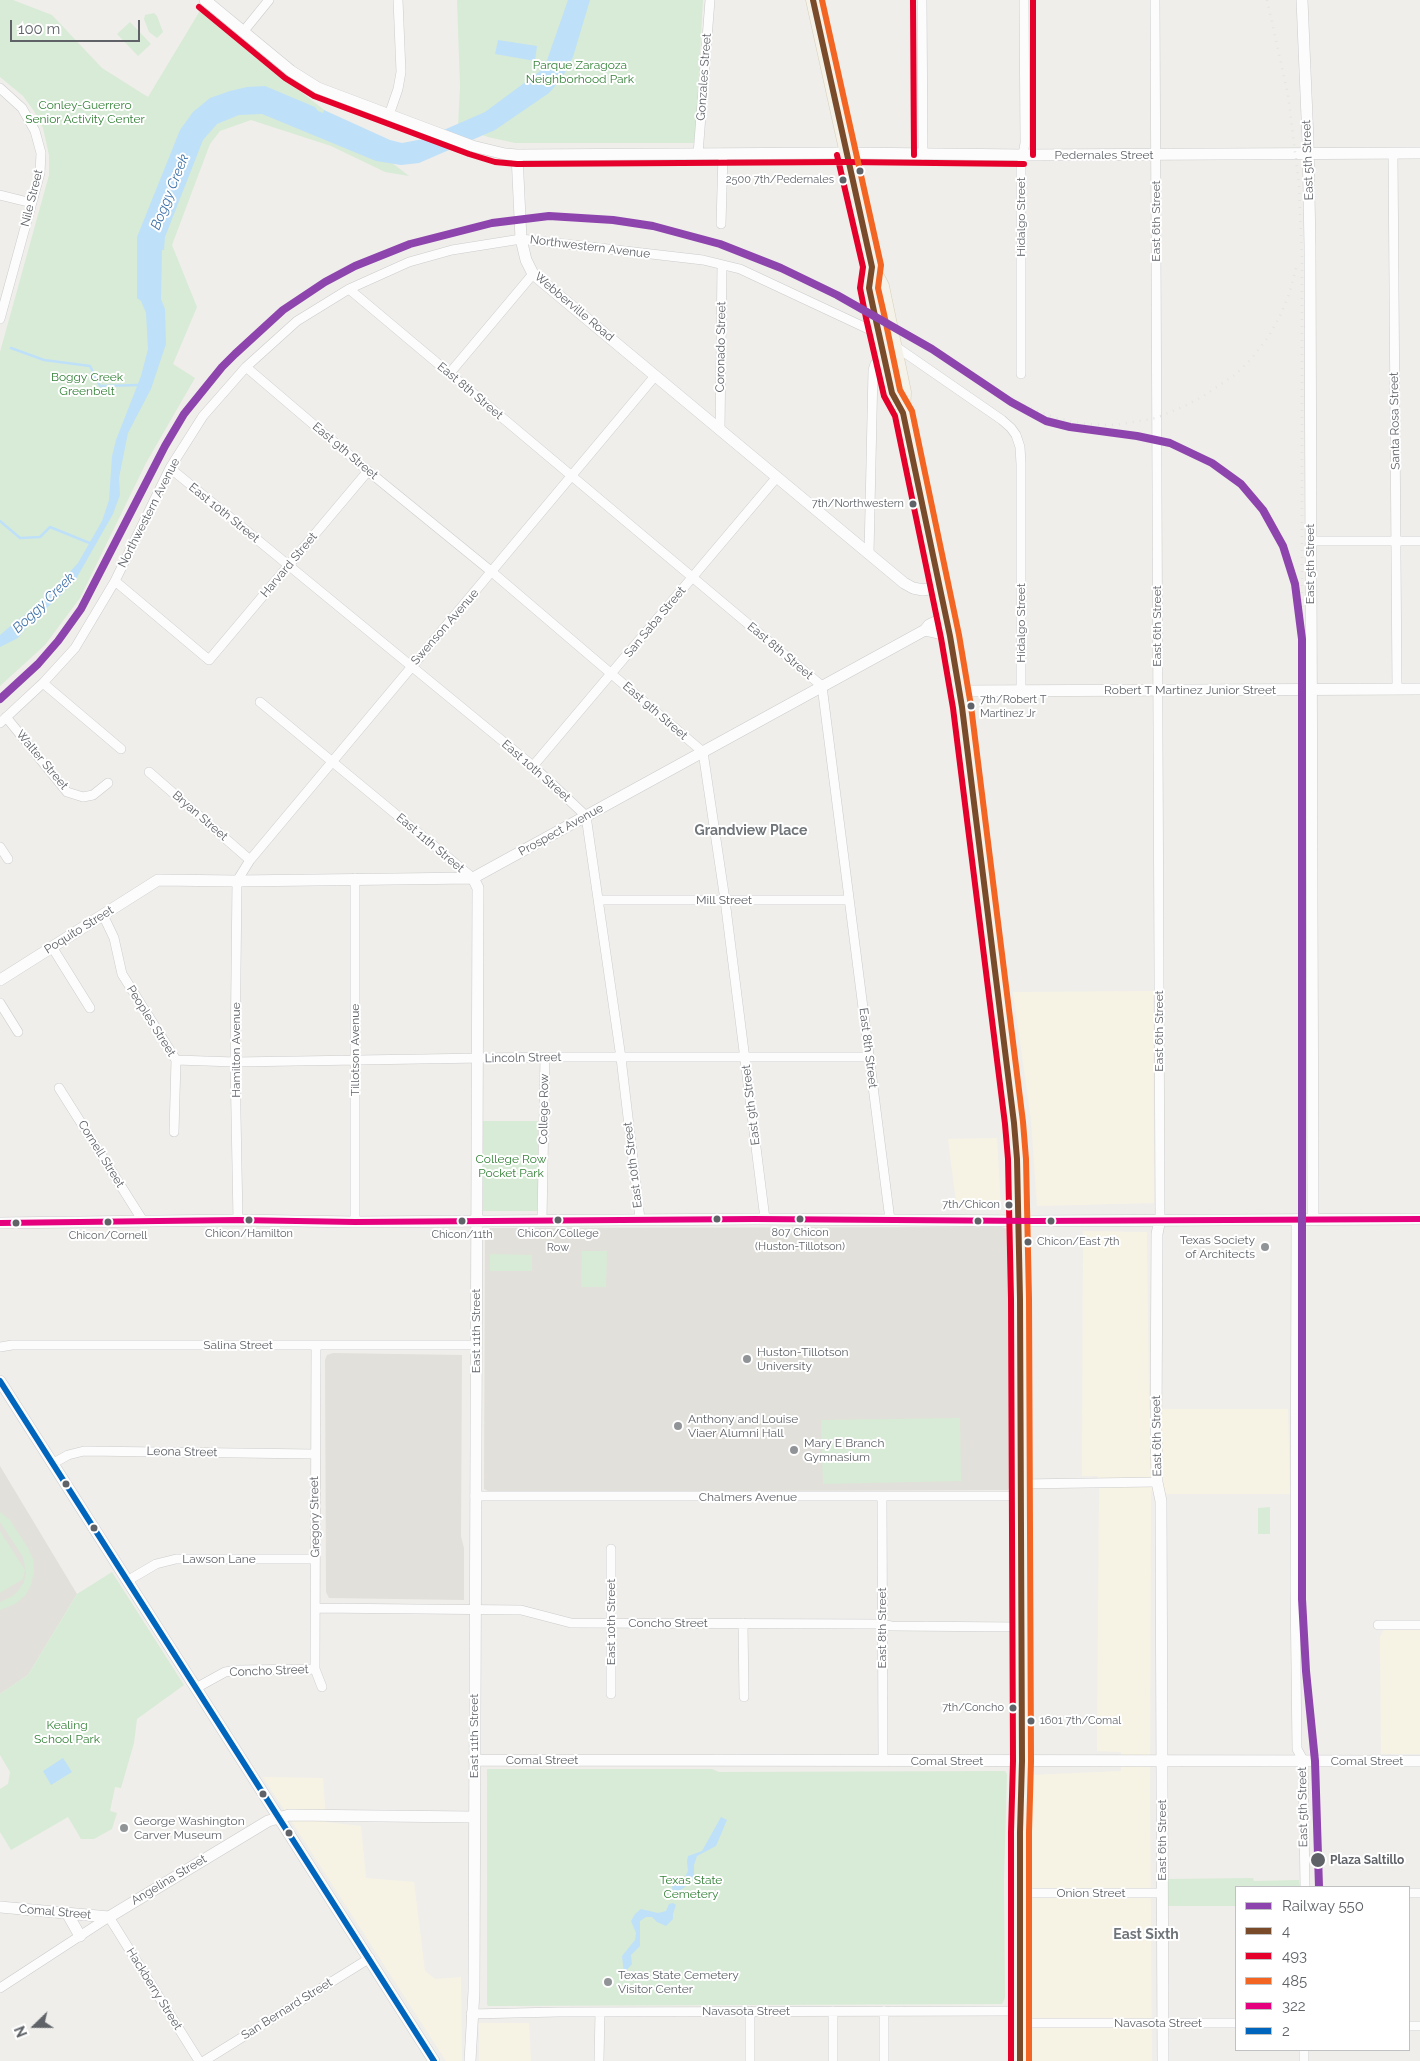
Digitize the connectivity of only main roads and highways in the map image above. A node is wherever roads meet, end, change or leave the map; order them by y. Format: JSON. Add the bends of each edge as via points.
{"nodes":[{"id":1,"x":813,"y":0,"type":"edge"},
{"id":2,"x":872,"y":267,"type":"junction"},
{"id":3,"x":889,"y":351,"type":"junction"},
{"id":4,"x":1020,"y":2061,"type":"edge"}],
"edges":[{"from":1,"to":2,"type":"main road"},
{"from":2,"to":3,"type":"main road","via":[[882,286]]},
{"from":2,"to":3,"type":"main road","via":[[869,288],[879,334]]},
{"from":3,"to":4,"type":"main road","via":[[904,392],[902,413],[959,691],[1017,1159],[1022,1760]]}]}
